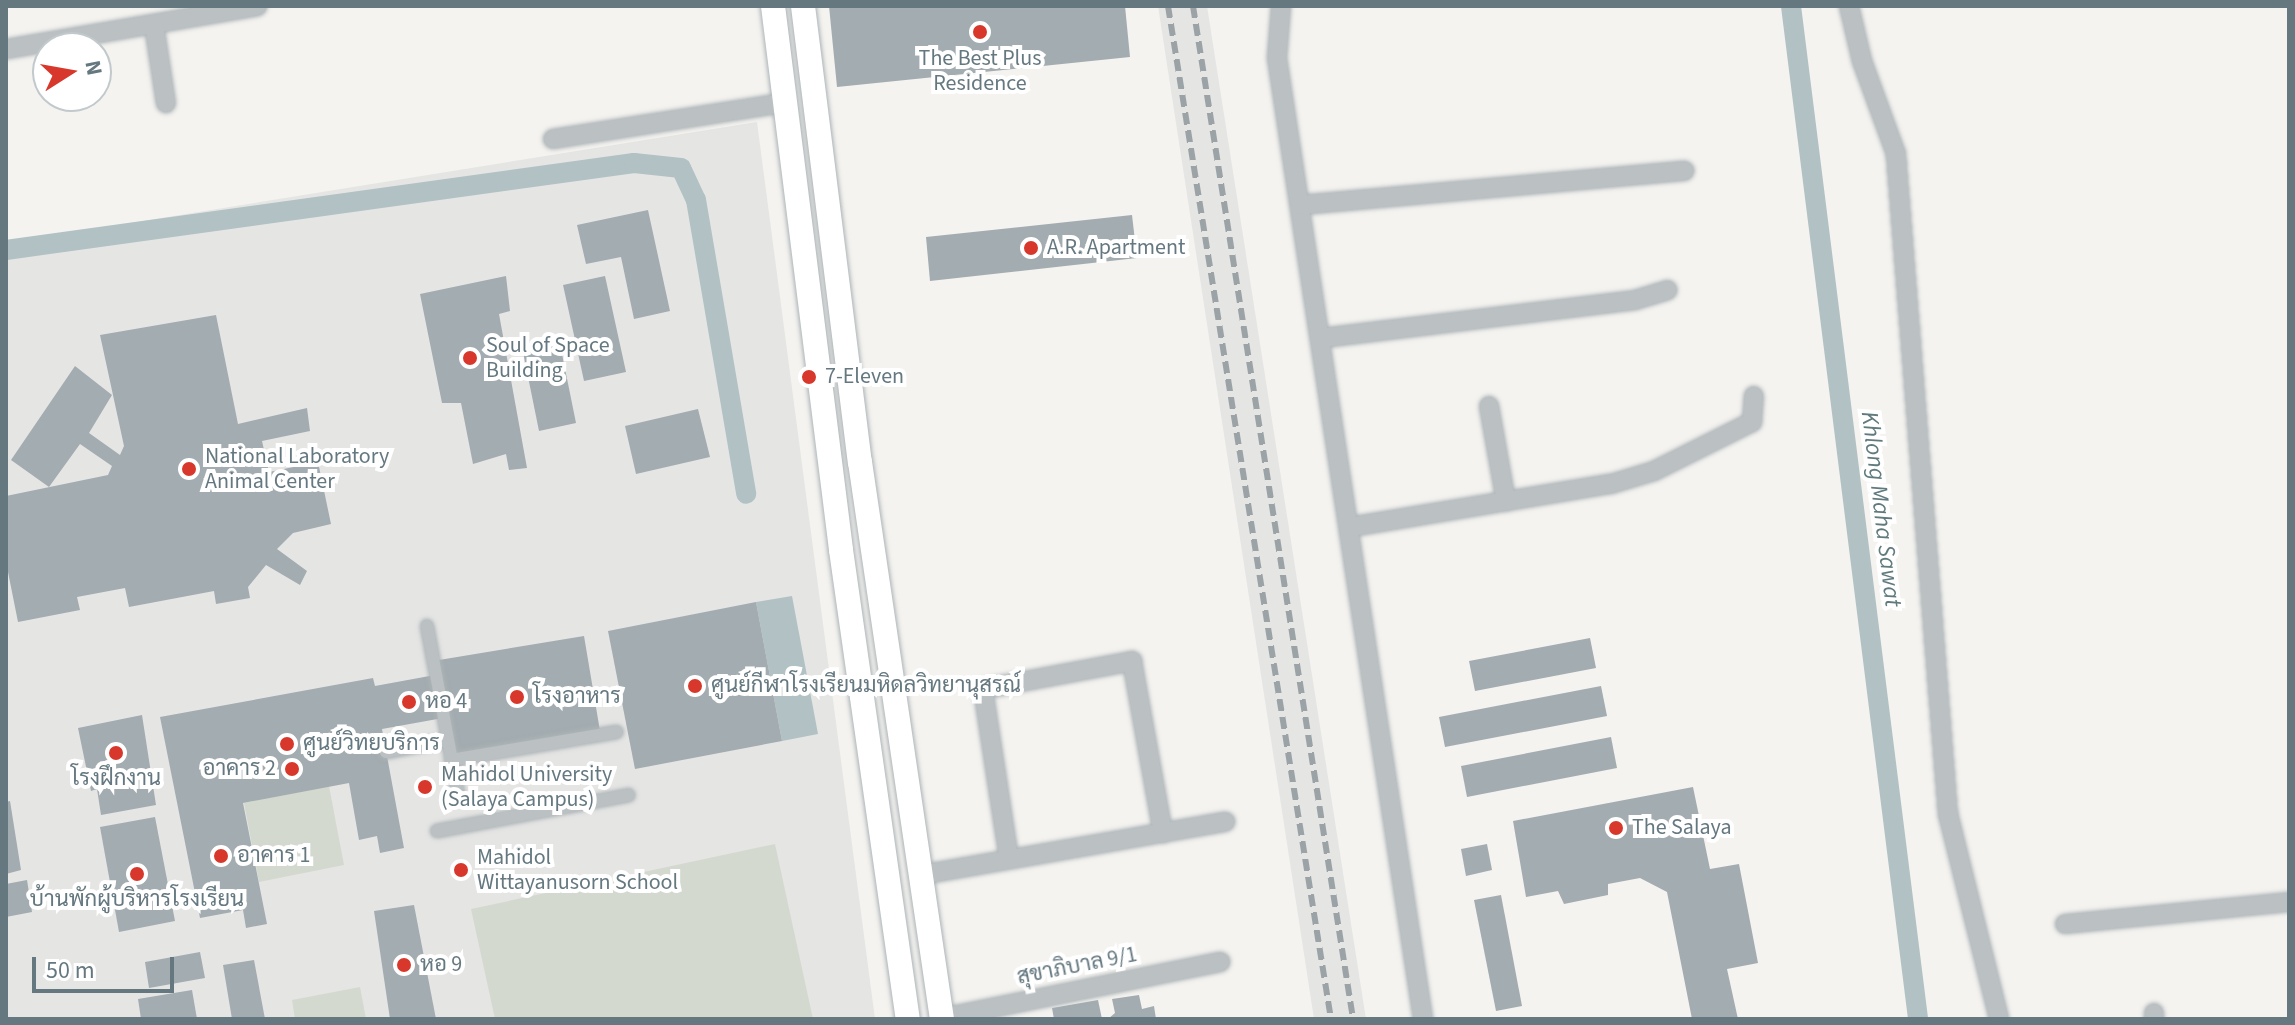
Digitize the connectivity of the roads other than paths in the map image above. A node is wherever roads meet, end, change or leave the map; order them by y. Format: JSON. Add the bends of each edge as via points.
{"nodes":[{"id":1,"x":257,"y":6,"type":"edge"},
{"id":2,"x":773,"y":6,"type":"edge"},
{"id":3,"x":803,"y":6,"type":"edge"},
{"id":4,"x":1281,"y":6,"type":"edge"},
{"id":5,"x":1849,"y":6,"type":"edge"},
{"id":6,"x":154,"y":25,"type":"junction"},
{"id":7,"x":6,"y":49,"type":"edge"},
{"id":8,"x":166,"y":103,"type":"dead end"},
{"id":9,"x":784,"y":103,"type":"junction"},
{"id":10,"x":553,"y":139,"type":"dead end"},
{"id":11,"x":1684,"y":171,"type":"dead end"},
{"id":12,"x":1301,"y":205,"type":"junction"},
{"id":13,"x":1668,"y":290,"type":"dead end"},
{"id":14,"x":1322,"y":338,"type":"junction"},
{"id":15,"x":1754,"y":396,"type":"dead end"},
{"id":16,"x":1489,"y":406,"type":"dead end"},
{"id":17,"x":1506,"y":501,"type":"junction"},
{"id":18,"x":1350,"y":527,"type":"junction"},
{"id":19,"x":427,"y":626,"type":"dead end"},
{"id":20,"x":617,"y":732,"type":"dead end"},
{"id":21,"x":447,"y":740,"type":"junction"},
{"id":22,"x":386,"y":752,"type":"dead end"},
{"id":23,"x":451,"y":760,"type":"junction"},
{"id":24,"x":458,"y":794,"type":"dead end"},
{"id":25,"x":629,"y":795,"type":"dead end"},
{"id":26,"x":1225,"y":822,"type":"dead end"},
{"id":27,"x":437,"y":831,"type":"dead end"},
{"id":28,"x":1163,"y":833,"type":"junction"},
{"id":29,"x":1009,"y":859,"type":"junction"},
{"id":30,"x":920,"y":875,"type":"junction"},
{"id":31,"x":2289,"y":902,"type":"edge"},
{"id":32,"x":2065,"y":924,"type":"dead end"},
{"id":33,"x":1220,"y":962,"type":"dead end"},
{"id":34,"x":942,"y":1018,"type":"edge"},
{"id":35,"x":908,"y":1019,"type":"edge"},
{"id":36,"x":1423,"y":1019,"type":"edge"},
{"id":37,"x":1999,"y":1019,"type":"edge"}],
"edges":[{"from":1,"to":6,"type":"street"},
{"from":2,"to":9,"type":"main road"},
{"from":3,"to":30,"type":"main road","via":[[860,462]]},
{"from":4,"to":12,"type":"street","via":[[1277,58]]},
{"from":5,"to":37,"type":"street","via":[[1862,61],[1896,154],[1948,814]]},
{"from":6,"to":7,"type":"street"},
{"from":6,"to":8,"type":"street"},
{"from":9,"to":10,"type":"street"},
{"from":9,"to":35,"type":"main road"},
{"from":11,"to":12,"type":"street"},
{"from":12,"to":14,"type":"street"},
{"from":13,"to":14,"type":"street","via":[[1635,300]]},
{"from":14,"to":18,"type":"street"},
{"from":15,"to":17,"type":"street","via":[[1752,422],[1695,453],[1611,484]]},
{"from":16,"to":17,"type":"street"},
{"from":17,"to":18,"type":"street"},
{"from":18,"to":36,"type":"street"},
{"from":19,"to":21,"type":"street"},
{"from":20,"to":23,"type":"street"},
{"from":21,"to":22,"type":"street"},
{"from":21,"to":23,"type":"street"},
{"from":23,"to":24,"type":"street"},
{"from":25,"to":27,"type":"street"},
{"from":26,"to":28,"type":"street"},
{"from":28,"to":29,"type":"street"},
{"from":28,"to":29,"type":"street","via":[[1132,661],[983,689]]},
{"from":29,"to":30,"type":"street"},
{"from":30,"to":34,"type":"main road"},
{"from":31,"to":32,"type":"street"},
{"from":33,"to":34,"type":"street","name":"สุขาภิบาล 9/1"}]}
